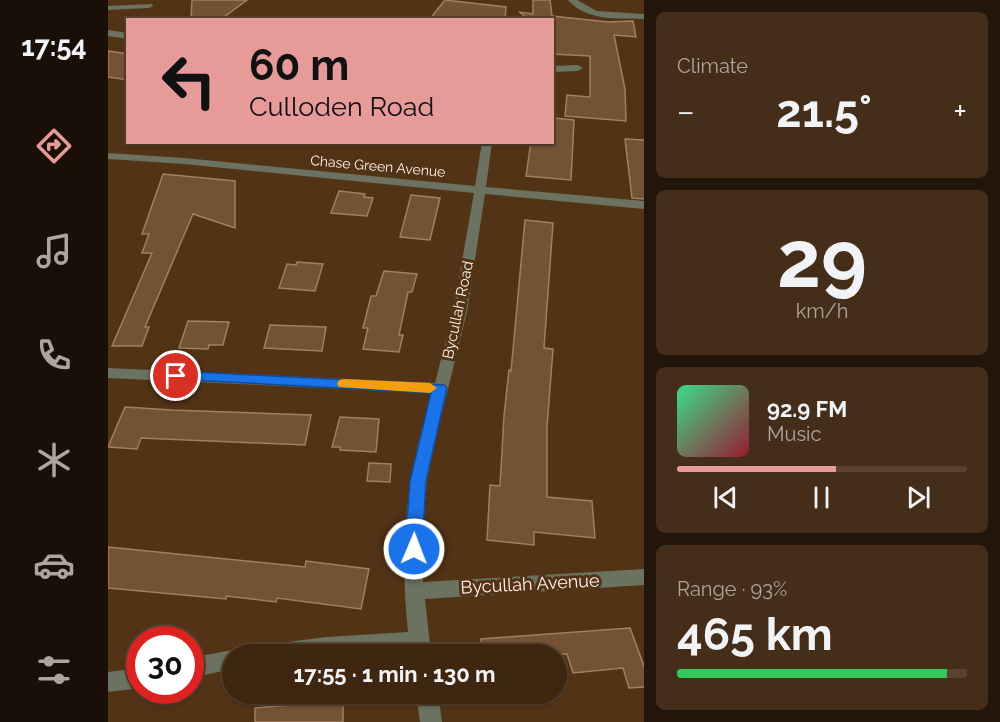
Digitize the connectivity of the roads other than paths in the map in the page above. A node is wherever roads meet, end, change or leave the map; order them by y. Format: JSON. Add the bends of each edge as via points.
{"nodes":[{"id":1,"x":572,"y":0,"type":"edge"},
{"id":2,"x":149,"y":6,"type":"dead end"},
{"id":3,"x":108,"y":8,"type":"edge"},
{"id":4,"x":644,"y":17,"type":"edge"},
{"id":5,"x":108,"y":33,"type":"edge"},
{"id":6,"x":126,"y":36,"type":"edge"},
{"id":7,"x":578,"y":68,"type":"dead end"},
{"id":8,"x":554,"y":69,"type":"edge"},
{"id":9,"x":487,"y":144,"type":"edge"},
{"id":10,"x":108,"y":156,"type":"edge"},
{"id":11,"x":479,"y":190,"type":"junction"},
{"id":12,"x":644,"y":205,"type":"edge"},
{"id":13,"x":108,"y":373,"type":"edge"},
{"id":14,"x":440,"y":388,"type":"junction"},
{"id":15,"x":644,"y":577,"type":"edge"},
{"id":16,"x":415,"y":591,"type":"junction"},
{"id":17,"x":420,"y":644,"type":"edge"},
{"id":18,"x":222,"y":662,"type":"edge"},
{"id":19,"x":204,"y":665,"type":"edge"},
{"id":20,"x":126,"y":680,"type":"edge"},
{"id":21,"x":108,"y":682,"type":"edge"},
{"id":22,"x":429,"y":704,"type":"edge"},
{"id":23,"x":431,"y":722,"type":"edge"}],
"edges":[{"from":1,"to":4,"type":"street","via":[[581,9]]},
{"from":2,"to":3,"type":"street"},
{"from":5,"to":6,"type":"street"},
{"from":7,"to":8,"type":"street"},
{"from":9,"to":11,"type":"street","name":"Bycullah Road"},
{"from":10,"to":11,"type":"street","name":"Chase Green Avenue"},
{"from":11,"to":12,"type":"street","name":"Chase Green Avenue"},
{"from":11,"to":14,"type":"street","name":"Bycullah Road","via":[[455,336]]},
{"from":13,"to":14,"type":"street"},
{"from":14,"to":16,"type":"street","name":"Bycullah Road","via":[[418,481],[413,529]]},
{"from":15,"to":16,"type":"street","name":"Bycullah Avenue"},
{"from":16,"to":17,"type":"street","name":"Bycullah Road"},
{"from":18,"to":19,"type":"street"},
{"from":20,"to":21,"type":"street"},
{"from":22,"to":23,"type":"street"}]}
